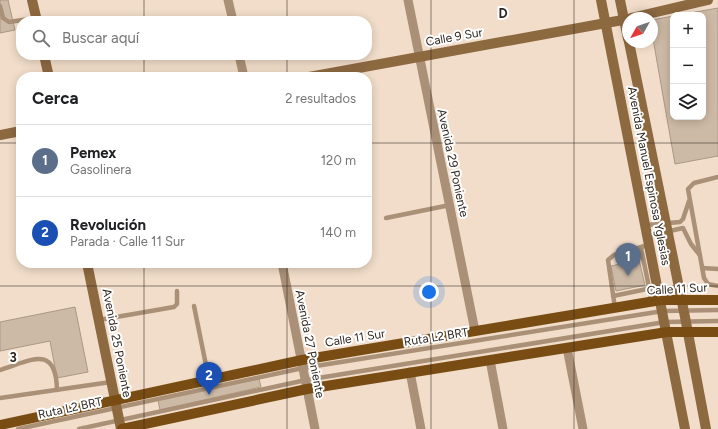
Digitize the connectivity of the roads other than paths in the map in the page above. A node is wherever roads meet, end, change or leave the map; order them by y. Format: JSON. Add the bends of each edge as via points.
{"nodes":[{"id":1,"x":32,"y":0,"type":"edge"},
{"id":2,"x":228,"y":0,"type":"edge"},
{"id":3,"x":408,"y":0,"type":"edge"},
{"id":4,"x":601,"y":0,"type":"edge"},
{"id":5,"x":620,"y":0,"type":"edge"},
{"id":6,"x":708,"y":0,"type":"edge"},
{"id":7,"x":0,"y":6,"type":"edge"},
{"id":8,"x":625,"y":12,"type":"edge"},
{"id":9,"x":657,"y":12,"type":"edge"},
{"id":10,"x":36,"y":16,"type":"edge"},
{"id":11,"x":232,"y":16,"type":"edge"},
{"id":12,"x":622,"y":20,"type":"edge"},
{"id":13,"x":16,"y":22,"type":"edge"},
{"id":14,"x":606,"y":23,"type":"junction"},
{"id":15,"x":630,"y":48,"type":"edge"},
{"id":16,"x":419,"y":57,"type":"junction"},
{"id":17,"x":45,"y":60,"type":"edge"},
{"id":18,"x":240,"y":60,"type":"edge"},
{"id":19,"x":48,"y":72,"type":"edge"},
{"id":20,"x":243,"y":72,"type":"edge"},
{"id":21,"x":336,"y":72,"type":"edge"},
{"id":22,"x":16,"y":132,"type":"edge"},
{"id":23,"x":0,"y":135,"type":"edge"},
{"id":24,"x":718,"y":177,"type":"edge"},
{"id":25,"x":690,"y":200,"type":"junction"},
{"id":26,"x":450,"y":205,"type":"junction"},
{"id":27,"x":386,"y":218,"type":"dead end"},
{"id":28,"x":646,"y":225,"type":"junction"},
{"id":29,"x":666,"y":228,"type":"junction"},
{"id":30,"x":646,"y":243,"type":"junction"},
{"id":31,"x":699,"y":254,"type":"junction"},
{"id":32,"x":88,"y":268,"type":"edge"},
{"id":33,"x":283,"y":268,"type":"edge"},
{"id":34,"x":702,"y":268,"type":"junction"},
{"id":35,"x":718,"y":269,"type":"edge"},
{"id":36,"x":718,"y":286,"type":"edge"},
{"id":37,"x":654,"y":288,"type":"junction"},
{"id":38,"x":177,"y":291,"type":"dead end"},
{"id":39,"x":612,"y":296,"type":"junction"},
{"id":40,"x":681,"y":300,"type":"junction"},
{"id":41,"x":718,"y":300,"type":"edge"},
{"id":42,"x":656,"y":301,"type":"junction"},
{"id":43,"x":194,"y":306,"type":"dead end"},
{"id":44,"x":615,"y":308,"type":"junction"},
{"id":45,"x":684,"y":310,"type":"junction"},
{"id":46,"x":718,"y":310,"type":"edge"},
{"id":47,"x":663,"y":311,"type":"junction"},
{"id":48,"x":99,"y":320,"type":"junction"},
{"id":49,"x":686,"y":321,"type":"junction"},
{"id":50,"x":718,"y":321,"type":"edge"},
{"id":51,"x":666,"y":327,"type":"junction"},
{"id":52,"x":475,"y":331,"type":"junction"},
{"id":53,"x":688,"y":332,"type":"junction"},
{"id":54,"x":718,"y":332,"type":"edge"},
{"id":55,"x":567,"y":348,"type":"junction"},
{"id":56,"x":490,"y":360,"type":"junction"},
{"id":57,"x":303,"y":364,"type":"junction"},
{"id":58,"x":0,"y":370,"type":"edge"},
{"id":59,"x":410,"y":372,"type":"junction"},
{"id":60,"x":209,"y":380,"type":"junction"},
{"id":61,"x":111,"y":382,"type":"junction"},
{"id":62,"x":306,"y":384,"type":"junction"},
{"id":63,"x":57,"y":390,"type":"junction"},
{"id":64,"x":0,"y":398,"type":"edge"},
{"id":65,"x":116,"y":404,"type":"junction"},
{"id":66,"x":0,"y":425,"type":"edge"},
{"id":67,"x":120,"y":426,"type":"edge"},
{"id":68,"x":18,"y":429,"type":"edge"},
{"id":69,"x":79,"y":429,"type":"edge"},
{"id":70,"x":314,"y":429,"type":"edge"},
{"id":71,"x":421,"y":429,"type":"edge"},
{"id":72,"x":503,"y":429,"type":"edge"},
{"id":73,"x":582,"y":429,"type":"edge"},
{"id":74,"x":685,"y":429,"type":"edge"},
{"id":75,"x":706,"y":429,"type":"edge"}],
"edges":[{"from":1,"to":10,"type":"main road"},
{"from":2,"to":11,"type":"street"},
{"from":3,"to":16,"type":"street","name":"Avenida 29 Poniente"},
{"from":4,"to":14,"type":"main road","name":"Avenida Manuel Espinosa Yglesias"},
{"from":5,"to":8,"type":"main road"},
{"from":6,"to":9,"type":"main road","name":"Calle 9 Sur"},
{"from":7,"to":13,"type":"lane","via":[[3,18],[9,22]]},
{"from":12,"to":14,"type":"main road","name":"Calle 9 Sur"},
{"from":14,"to":16,"type":"main road","name":"Calle 9 Sur"},
{"from":14,"to":28,"type":"main road","name":"Avenida Manuel Espinosa Yglesias"},
{"from":15,"to":29,"type":"main road","name":"Avenida Manuel Espinosa Yglesias"},
{"from":16,"to":21,"type":"main road","name":"Calle 9 Sur"},
{"from":16,"to":26,"type":"street","name":"Avenida 29 Poniente"},
{"from":17,"to":19,"type":"main road"},
{"from":18,"to":20,"type":"street"},
{"from":22,"to":23,"type":"main road"},
{"from":24,"to":25,"type":"lane","via":[[690,185]]},
{"from":25,"to":29,"type":"lane","via":[[683,219]]},
{"from":25,"to":31,"type":"lane"},
{"from":26,"to":27,"type":"lane"},
{"from":26,"to":52,"type":"street","name":"Avenida 29 Poniente"},
{"from":28,"to":29,"type":"lane"},
{"from":28,"to":30,"type":"main road","name":"Avenida Manuel Espinosa Yglesias"},
{"from":29,"to":30,"type":"lane"},
{"from":29,"to":31,"type":"lane","via":[[683,228]]},
{"from":29,"to":40,"type":"main road","name":"Avenida Manuel Espinosa Yglesias"},
{"from":30,"to":37,"type":"main road","name":"Avenida Manuel Espinosa Yglesias"},
{"from":30,"to":39,"type":"lane","via":[[614,255],[608,260]]},
{"from":31,"to":34,"type":"lane"},
{"from":32,"to":48,"type":"main road","name":"Avenida 25 Poniente"},
{"from":33,"to":57,"type":"street","name":"Avenida 27 Poniente"},
{"from":34,"to":35,"type":"lane"},
{"from":34,"to":36,"type":"lane","via":[[706,281]]},
{"from":37,"to":39,"type":"lane"},
{"from":37,"to":42,"type":"main road","name":"Avenida Manuel Espinosa Yglesias"},
{"from":38,"to":48,"type":"lane","via":[[177,304],[174,307]]},
{"from":39,"to":44,"type":"lane"},
{"from":40,"to":41,"type":"main road","name":"Calle 11 Sur"},
{"from":40,"to":42,"type":"main road","name":"Calle 11 Sur"},
{"from":40,"to":45,"type":"main road","name":"Avenida Manuel Espinosa Yglesias"},
{"from":42,"to":44,"type":"main road","name":"Calle 11 Sur"},
{"from":42,"to":47,"type":"main road","name":"Avenida Manuel Espinosa Yglesias"},
{"from":43,"to":60,"type":"lane"},
{"from":44,"to":52,"type":"main road","name":"Calle 11 Sur"},
{"from":45,"to":46,"type":"lane","name":"Ruta L2 BRT"},
{"from":45,"to":47,"type":"lane","name":"Ruta L2 BRT"},
{"from":45,"to":49,"type":"main road","name":"Avenida Manuel Espinosa Yglesias"},
{"from":47,"to":51,"type":"main road","name":"Avenida Manuel Espinosa Yglesias"},
{"from":47,"to":57,"type":"lane","name":"Ruta L2 BRT"},
{"from":48,"to":61,"type":"main road","name":"Avenida 25 Poniente"},
{"from":49,"to":50,"type":"lane","name":"Ruta L2 BRT"},
{"from":49,"to":51,"type":"lane","name":"Ruta L2 BRT"},
{"from":49,"to":53,"type":"main road","name":"Avenida Manuel Espinosa Yglesias"},
{"from":51,"to":53,"type":"main road"},
{"from":51,"to":55,"type":"main road"},
{"from":51,"to":62,"type":"lane","name":"Ruta L2 BRT"},
{"from":51,"to":74,"type":"main road","name":"Avenida Manuel Espinosa Yglesias"},
{"from":52,"to":57,"type":"main road","name":"Calle 11 Sur"},
{"from":53,"to":54,"type":"main road"},
{"from":53,"to":75,"type":"main road","name":"Avenida Manuel Espinosa Yglesias"},
{"from":55,"to":56,"type":"main road"},
{"from":55,"to":73,"type":"street"},
{"from":56,"to":59,"type":"main road"},
{"from":56,"to":72,"type":"street"},
{"from":57,"to":60,"type":"main road","name":"Calle 11 Sur"},
{"from":57,"to":62,"type":"street","name":"Avenida 27 Poniente"},
{"from":57,"to":65,"type":"lane","name":"Ruta L2 BRT"},
{"from":58,"to":63,"type":"lane","via":[[41,358],[49,361],[54,369]]},
{"from":59,"to":62,"type":"main road"},
{"from":59,"to":71,"type":"street"},
{"from":60,"to":65,"type":"main road","name":"Calle 11 Sur"},
{"from":61,"to":63,"type":"lane"},
{"from":61,"to":65,"type":"main road","name":"Avenida 25 Poniente"},
{"from":62,"to":67,"type":"main road"},
{"from":62,"to":70,"type":"street","name":"Avenida 27 Poniente"},
{"from":63,"to":64,"type":"lane"},
{"from":65,"to":66,"type":"main road","name":"Calle 11 Sur"},
{"from":65,"to":67,"type":"main road","name":"Avenida 25 Poniente"},
{"from":65,"to":68,"type":"lane","name":"Ruta L2 BRT"},
{"from":67,"to":69,"type":"lane","name":"Ruta L2 BRT"}]}
